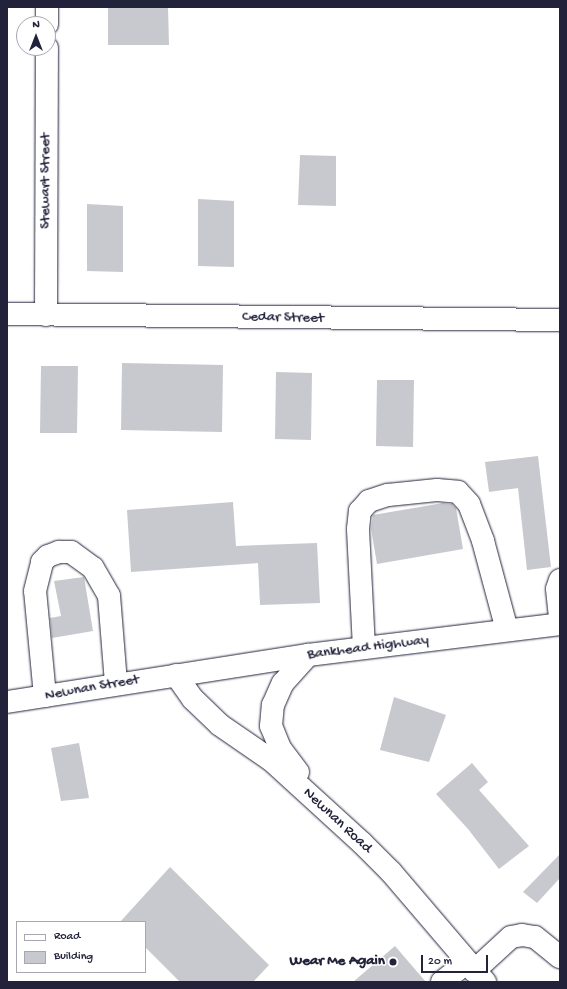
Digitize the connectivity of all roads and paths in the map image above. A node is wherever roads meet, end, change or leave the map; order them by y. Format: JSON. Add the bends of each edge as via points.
{"nodes":[{"id":1,"x":47,"y":56,"type":"edge"},
{"id":2,"x":7,"y":314,"type":"edge"},
{"id":3,"x":46,"y":315,"type":"junction"},
{"id":4,"x":560,"y":320,"type":"edge"},
{"id":5,"x":560,"y":580,"type":"edge"},
{"id":6,"x":560,"y":618,"type":"edge"},
{"id":7,"x":560,"y":624,"type":"edge"},
{"id":8,"x":508,"y":630,"type":"junction"},
{"id":9,"x":364,"y":648,"type":"junction"},
{"id":10,"x":308,"y":655,"type":"junction"},
{"id":11,"x":176,"y":675,"type":"junction"},
{"id":12,"x":116,"y":683,"type":"junction"},
{"id":13,"x":45,"y":696,"type":"junction"},
{"id":14,"x":7,"y":702,"type":"edge"},
{"id":15,"x":320,"y":804,"type":"junction"},
{"id":16,"x":560,"y":957,"type":"edge"},
{"id":17,"x":475,"y":972,"type":"edge"},
{"id":18,"x":442,"y":982,"type":"edge"}],
"edges":[{"from":1,"to":3,"type":"main road","name":"Stewart Street"},
{"from":2,"to":3,"type":"main road","name":"Cedar Street"},
{"from":3,"to":4,"type":"main road","name":"Cedar Street"},
{"from":5,"to":6,"type":"main road","via":[[557,589]]},
{"from":7,"to":8,"type":"main road","name":"Bankhead Highway"},
{"from":8,"to":9,"type":"main road","name":"Bankhead Highway"},
{"from":8,"to":9,"type":"main road","via":[[483,541],[469,504],[458,492],[437,490],[388,495],[369,501],[360,511],[358,529]]},
{"from":9,"to":10,"type":"main road","name":"Bankhead Highway"},
{"from":10,"to":11,"type":"main road","name":"Bankhead Highway"},
{"from":10,"to":15,"type":"main road","via":[[283,683],[273,704],[271,726],[280,748]]},
{"from":11,"to":12,"type":"main road","name":"Newnan Street"},
{"from":11,"to":15,"type":"main road","name":"Newnan Road","via":[[193,699],[220,725],[271,760]]},
{"from":12,"to":13,"type":"main road","name":"Newnan Street"},
{"from":12,"to":13,"type":"main road","via":[[109,596],[102,581],[88,563],[71,552],[59,552],[48,556],[42,562],[35,591]]},
{"from":13,"to":14,"type":"main road","name":"Newnan Street"},
{"from":15,"to":17,"type":"main road","name":"Newnan Road","via":[[391,872]]},
{"from":16,"to":17,"type":"main road","via":[[535,937],[522,935],[511,937]]},
{"from":17,"to":18,"type":"main road"}]}
